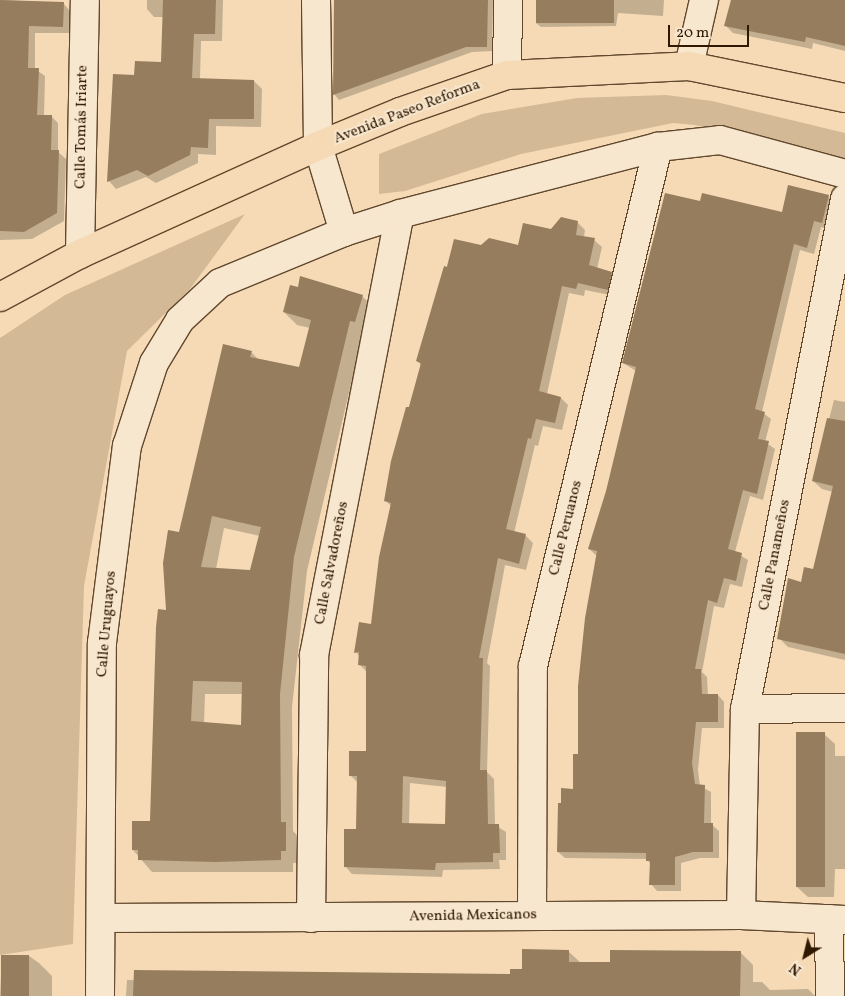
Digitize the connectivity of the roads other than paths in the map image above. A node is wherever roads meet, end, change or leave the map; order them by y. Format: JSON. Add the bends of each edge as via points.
{"nodes":[{"id":1,"x":85,"y":0,"type":"edge"},
{"id":2,"x":316,"y":0,"type":"edge"},
{"id":3,"x":508,"y":0,"type":"edge"},
{"id":4,"x":704,"y":0,"type":"edge"},
{"id":5,"x":689,"y":66,"type":"junction"},
{"id":6,"x":507,"y":75,"type":"junction"},
{"id":7,"x":845,"y":98,"type":"edge"},
{"id":8,"x":318,"y":146,"type":"junction"},
{"id":9,"x":658,"y":147,"type":"junction"},
{"id":10,"x":845,"y":174,"type":"edge"},
{"id":11,"x":845,"y":199,"type":"edge"},
{"id":12,"x":400,"y":214,"type":"junction"},
{"id":13,"x":344,"y":232,"type":"junction"},
{"id":14,"x":80,"y":254,"type":"junction"},
{"id":15,"x":0,"y":297,"type":"edge"},
{"id":16,"x":845,"y":708,"type":"edge"},
{"id":17,"x":744,"y":709,"type":"junction"},
{"id":18,"x":532,"y":915,"type":"junction"},
{"id":19,"x":741,"y":915,"type":"junction"},
{"id":20,"x":101,"y":918,"type":"junction"},
{"id":21,"x":311,"y":918,"type":"junction"},
{"id":22,"x":837,"y":920,"type":"edge"},
{"id":23,"x":100,"y":996,"type":"edge"},
{"id":24,"x":830,"y":996,"type":"edge"}],
"edges":[{"from":1,"to":14,"type":"street","name":"Calle Tomás Iriarte"},
{"from":2,"to":8,"type":"street"},
{"from":3,"to":6,"type":"street"},
{"from":4,"to":5,"type":"street"},
{"from":5,"to":6,"type":"main road","name":"Avenida Paseo Reforma"},
{"from":5,"to":7,"type":"main road","name":"Avenida Paseo Reforma"},
{"from":6,"to":8,"type":"main road","name":"Avenida Paseo Reforma","via":[[400,112]]},
{"from":8,"to":13,"type":"street"},
{"from":8,"to":14,"type":"main road","name":"Avenida Paseo Reforma"},
{"from":9,"to":10,"type":"street","via":[[720,140]]},
{"from":9,"to":12,"type":"street"},
{"from":9,"to":18,"type":"street","name":"Calle Peruanos","via":[[533,666]]},
{"from":11,"to":17,"type":"street","name":"Calle Panameños"},
{"from":12,"to":13,"type":"street"},
{"from":12,"to":21,"type":"street","name":"Calle Salvadoreños","via":[[314,656]]},
{"from":13,"to":20,"type":"street","name":"Calle Uruguayos","via":[[220,282],[180,320],[154,363],[127,446],[102,643]]},
{"from":14,"to":15,"type":"main road","name":"Avenida Paseo Reforma"},
{"from":16,"to":17,"type":"street"},
{"from":17,"to":19,"type":"street","name":"Calle Panameños"},
{"from":18,"to":19,"type":"street","name":"Avenida Mexicanos"},
{"from":18,"to":21,"type":"street","name":"Avenida Mexicanos"},
{"from":19,"to":22,"type":"street","name":"Avenida Mexicanos"},
{"from":20,"to":21,"type":"street","name":"Avenida Mexicanos"},
{"from":20,"to":23,"type":"street","name":"Calle Uruguayos"},
{"from":22,"to":24,"type":"street"}]}
